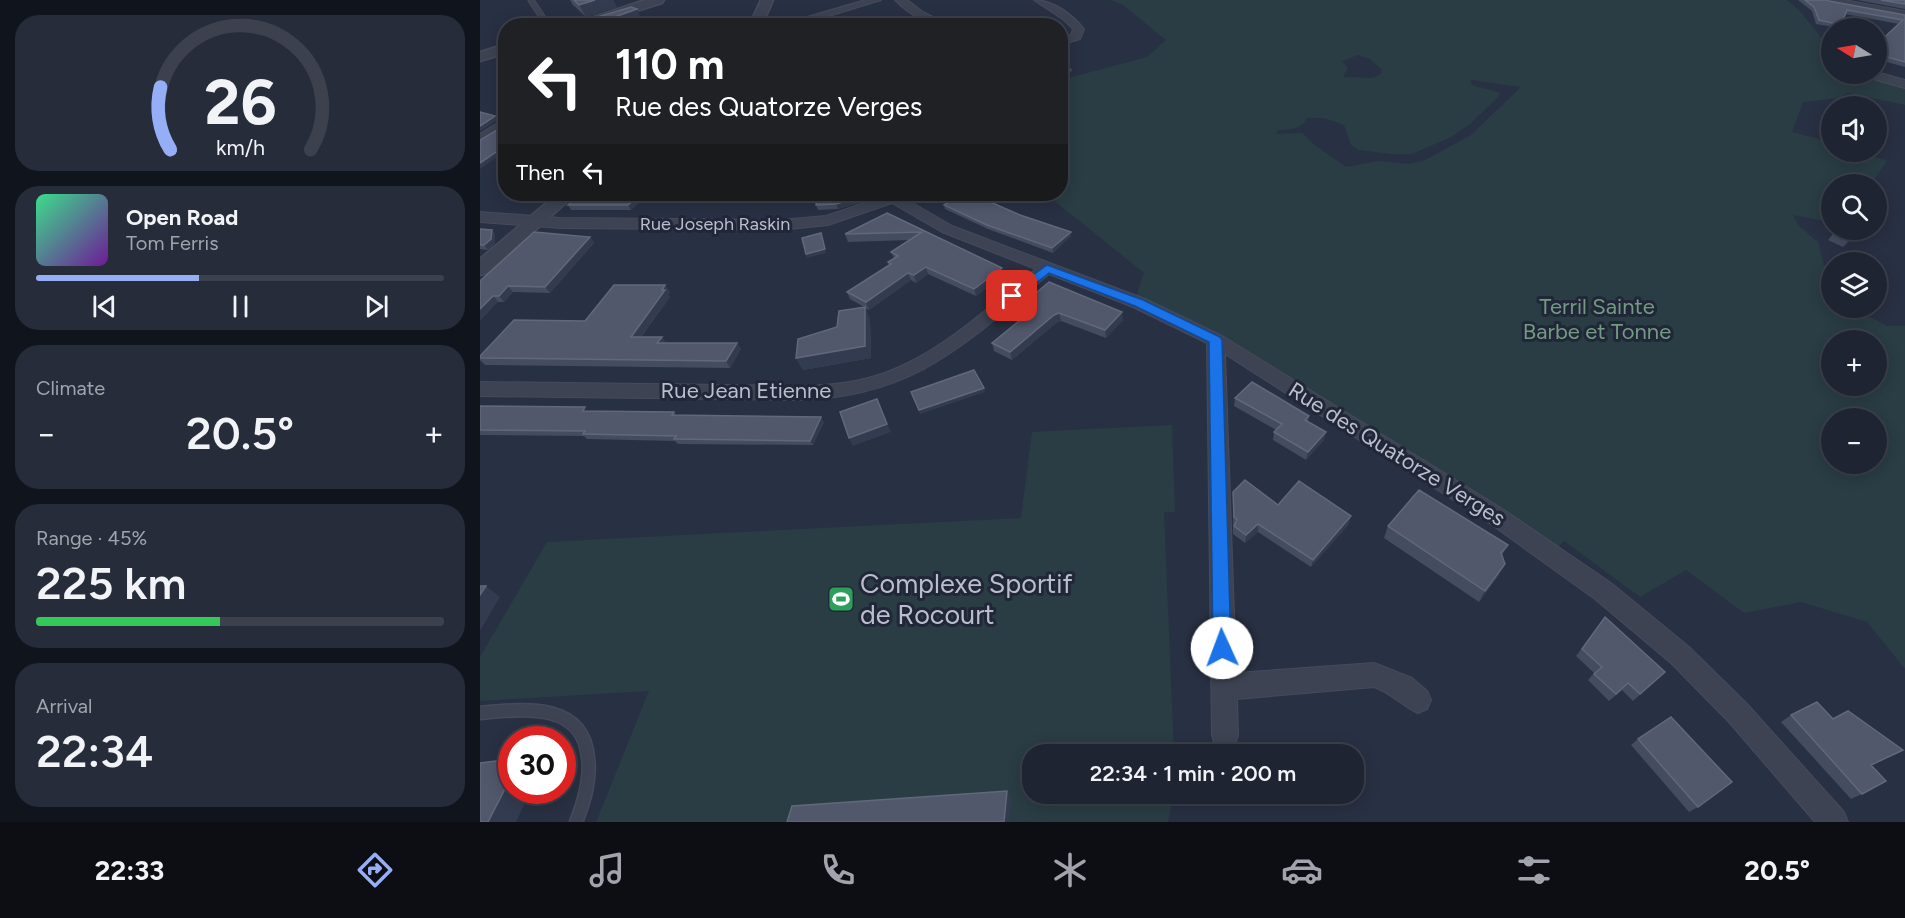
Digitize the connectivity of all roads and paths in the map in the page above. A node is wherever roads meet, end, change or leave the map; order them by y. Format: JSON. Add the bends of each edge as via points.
{"nodes":[{"id":1,"x":531,"y":0,"type":"edge"},
{"id":2,"x":658,"y":0,"type":"edge"},
{"id":3,"x":767,"y":0,"type":"edge"},
{"id":4,"x":876,"y":0,"type":"edge"},
{"id":5,"x":900,"y":0,"type":"edge"},
{"id":6,"x":1039,"y":0,"type":"edge"},
{"id":7,"x":1827,"y":0,"type":"edge"},
{"id":8,"x":1905,"y":14,"type":"edge"},
{"id":9,"x":543,"y":18,"type":"edge"},
{"id":10,"x":599,"y":18,"type":"edge"},
{"id":11,"x":759,"y":18,"type":"edge"},
{"id":12,"x":811,"y":18,"type":"edge"},
{"id":13,"x":928,"y":18,"type":"edge"},
{"id":14,"x":1068,"y":18,"type":"edge"},
{"id":15,"x":1068,"y":18,"type":"edge"},
{"id":16,"x":1068,"y":40,"type":"edge"},
{"id":17,"x":498,"y":51,"type":"edge"},
{"id":18,"x":480,"y":57,"type":"edge"},
{"id":19,"x":1887,"y":79,"type":"edge"},
{"id":20,"x":1905,"y":84,"type":"edge"},
{"id":21,"x":498,"y":128,"type":"edge"},
{"id":22,"x":480,"y":140,"type":"edge"},
{"id":23,"x":559,"y":201,"type":"edge"},
{"id":24,"x":880,"y":201,"type":"edge"},
{"id":25,"x":898,"y":201,"type":"edge"},
{"id":26,"x":480,"y":217,"type":"edge"},
{"id":27,"x":534,"y":222,"type":"junction"},
{"id":28,"x":1047,"y":268,"type":"junction"},
{"id":29,"x":480,"y":269,"type":"edge"},
{"id":30,"x":1216,"y":340,"type":"junction"},
{"id":31,"x":480,"y":389,"type":"edge"},
{"id":32,"x":1224,"y":687,"type":"junction"},
{"id":33,"x":1418,"y":700,"type":"dead end"},
{"id":34,"x":480,"y":713,"type":"edge"},
{"id":35,"x":1225,"y":735,"type":"dead end"},
{"id":36,"x":576,"y":822,"type":"edge"},
{"id":37,"x":1834,"y":822,"type":"edge"}],
"edges":[{"from":1,"to":9,"type":"lane"},
{"from":2,"to":10,"type":"street"},
{"from":3,"to":11,"type":"street"},
{"from":4,"to":12,"type":"street"},
{"from":5,"to":13,"type":"street"},
{"from":6,"to":15,"type":"street"},
{"from":7,"to":8,"type":"street"},
{"from":14,"to":16,"type":"street","via":[[1079,29],[1076,37]]},
{"from":17,"to":18,"type":"street"},
{"from":19,"to":20,"type":"street"},
{"from":21,"to":22,"type":"street"},
{"from":23,"to":27,"type":"street"},
{"from":24,"to":27,"type":"street","name":"Rue Joseph Raskin","via":[[828,220],[780,225]]},
{"from":25,"to":28,"type":"street","name":"Rue des Quatorze Verges","via":[[946,229]]},
{"from":26,"to":27,"type":"street","name":"Rue Joseph Raskin"},
{"from":27,"to":29,"type":"street"},
{"from":28,"to":30,"type":"street","name":"Rue des Quatorze Verges","via":[[1139,303]]},
{"from":28,"to":31,"type":"street","name":"Rue Jean Etienne","via":[[930,358],[901,374],[868,385],[833,392],[795,393]]},
{"from":30,"to":32,"type":"street"},
{"from":30,"to":37,"type":"street","name":"Rue des Quatorze Verges","via":[[1496,516],[1603,591],[1680,655],[1721,696]]},
{"from":32,"to":33,"type":"street","via":[[1374,675],[1406,687]]},
{"from":32,"to":35,"type":"street"},
{"from":34,"to":36,"type":"lane","via":[[542,711],[565,717],[581,729],[590,748],[589,780]]}]}
